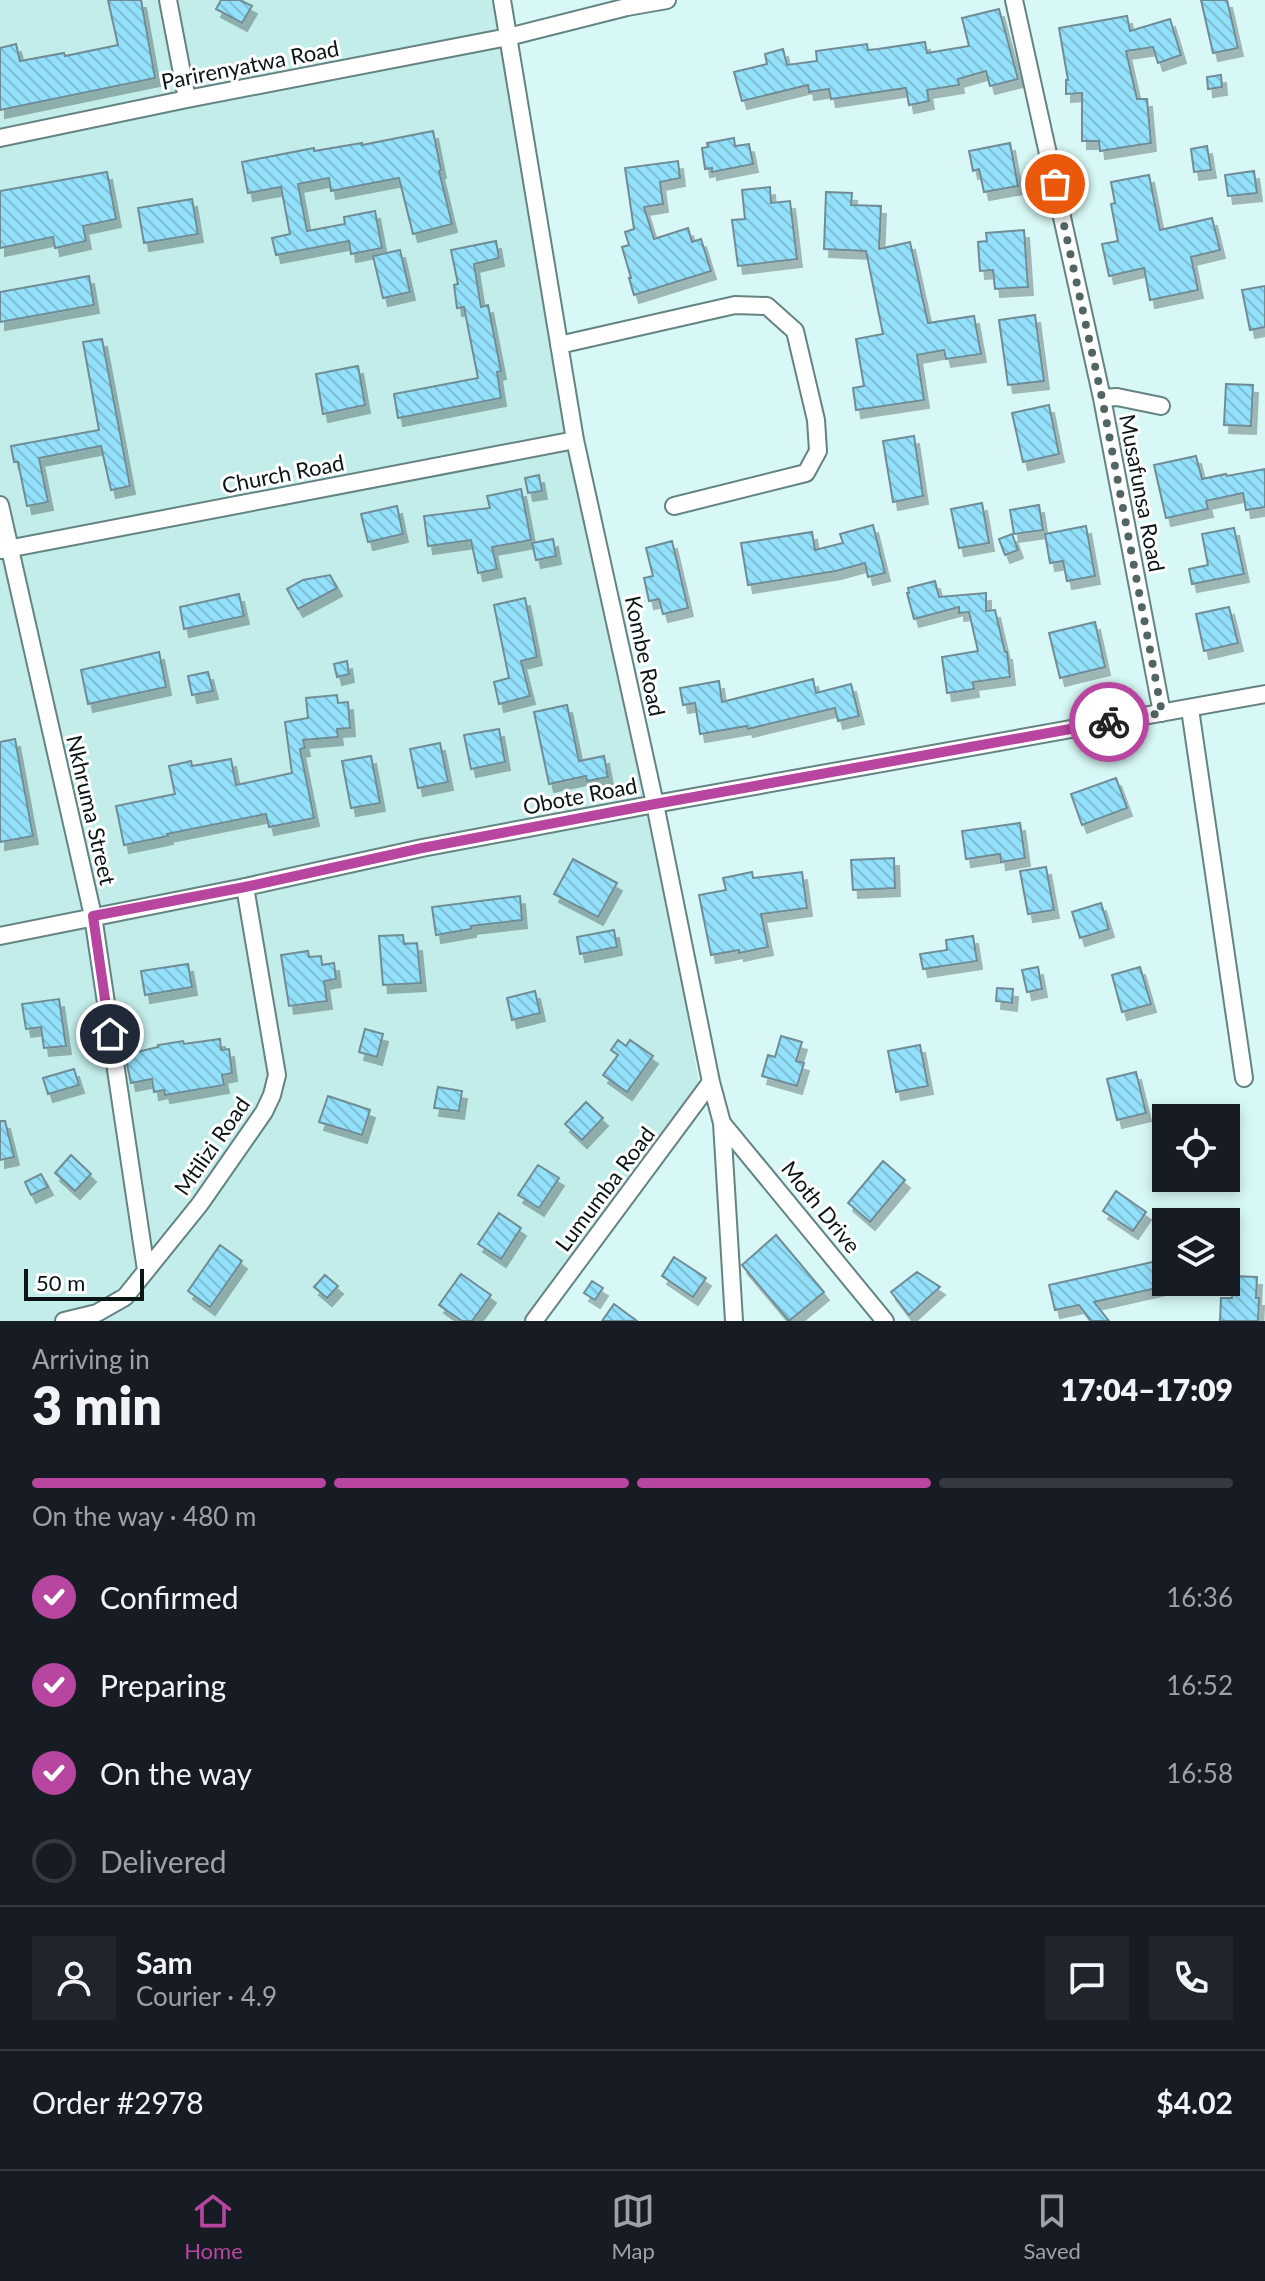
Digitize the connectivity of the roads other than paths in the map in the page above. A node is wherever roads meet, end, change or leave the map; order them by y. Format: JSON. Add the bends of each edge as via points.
{"nodes":[{"id":1,"x":168,"y":0,"type":"edge"},
{"id":2,"x":502,"y":0,"type":"edge"},
{"id":3,"x":667,"y":0,"type":"edge"},
{"id":4,"x":1014,"y":0,"type":"edge"},
{"id":5,"x":508,"y":37,"type":"junction"},
{"id":6,"x":187,"y":99,"type":"junction"},
{"id":7,"x":0,"y":138,"type":"edge"},
{"id":8,"x":559,"y":345,"type":"junction"},
{"id":9,"x":1102,"y":398,"type":"junction"},
{"id":10,"x":1161,"y":406,"type":"dead end"},
{"id":11,"x":575,"y":440,"type":"junction"},
{"id":12,"x":0,"y":505,"type":"edge"},
{"id":13,"x":674,"y":506,"type":"dead end"},
{"id":14,"x":5,"y":550,"type":"edge"},
{"id":15,"x":1265,"y":694,"type":"edge"},
{"id":16,"x":1190,"y":709,"type":"junction"},
{"id":17,"x":1162,"y":713,"type":"junction"},
{"id":18,"x":655,"y":804,"type":"junction"},
{"id":19,"x":245,"y":887,"type":"junction"},
{"id":20,"x":93,"y":916,"type":"junction"},
{"id":21,"x":0,"y":936,"type":"edge"},
{"id":22,"x":1244,"y":1078,"type":"dead end"},
{"id":23,"x":711,"y":1082,"type":"junction"},
{"id":24,"x":722,"y":1123,"type":"junction"},
{"id":25,"x":146,"y":1270,"type":"junction"},
{"id":26,"x":64,"y":1321,"type":"edge"},
{"id":27,"x":534,"y":1321,"type":"edge"},
{"id":28,"x":734,"y":1321,"type":"edge"},
{"id":29,"x":885,"y":1321,"type":"edge"}],
"edges":[{"from":1,"to":6,"type":"street"},
{"from":2,"to":5,"type":"street","name":"Kombe Road"},
{"from":3,"to":5,"type":"street","name":"Parirenyatwa Road"},
{"from":4,"to":9,"type":"street","name":"Musafunsa Road"},
{"from":5,"to":6,"type":"street","name":"Parirenyatwa Road"},
{"from":5,"to":8,"type":"street","name":"Kombe Road"},
{"from":6,"to":7,"type":"street","name":"Parirenyatwa Road"},
{"from":8,"to":11,"type":"street","name":"Kombe Road"},
{"from":8,"to":13,"type":"street","via":[[735,305],[767,306],[795,331],[816,420],[818,451],[806,473]]},
{"from":9,"to":10,"type":"street"},
{"from":9,"to":17,"type":"street","name":"Musafunsa Road"},
{"from":11,"to":14,"type":"street","name":"Church Road"},
{"from":11,"to":18,"type":"street","name":"Kombe Road"},
{"from":12,"to":14,"type":"street","name":"Nkhruma Street"},
{"from":14,"to":20,"type":"street","name":"Nkhruma Street"},
{"from":15,"to":16,"type":"street","name":"Obote Road"},
{"from":16,"to":17,"type":"street","name":"Obote Road"},
{"from":16,"to":22,"type":"street"},
{"from":17,"to":18,"type":"street","name":"Obote Road"},
{"from":18,"to":19,"type":"street","name":"Obote Road"},
{"from":18,"to":23,"type":"street","name":"Kombe Road"},
{"from":19,"to":20,"type":"street","name":"Obote Road"},
{"from":19,"to":25,"type":"street","name":"Mtilizi Road","via":[[277,1075],[272,1095],[200,1204]]},
{"from":20,"to":21,"type":"street","name":"Obote Road"},
{"from":20,"to":25,"type":"street","name":"Nkhruma Street"},
{"from":23,"to":24,"type":"street","name":"Kombe Road"},
{"from":23,"to":27,"type":"street","name":"Lumumba Road"},
{"from":24,"to":28,"type":"street","name":"Kombe Road"},
{"from":24,"to":29,"type":"street","name":"Moth Drive"},
{"from":25,"to":26,"type":"street","name":"Mtilizi Road","via":[[125,1297],[97,1313]]}]}
